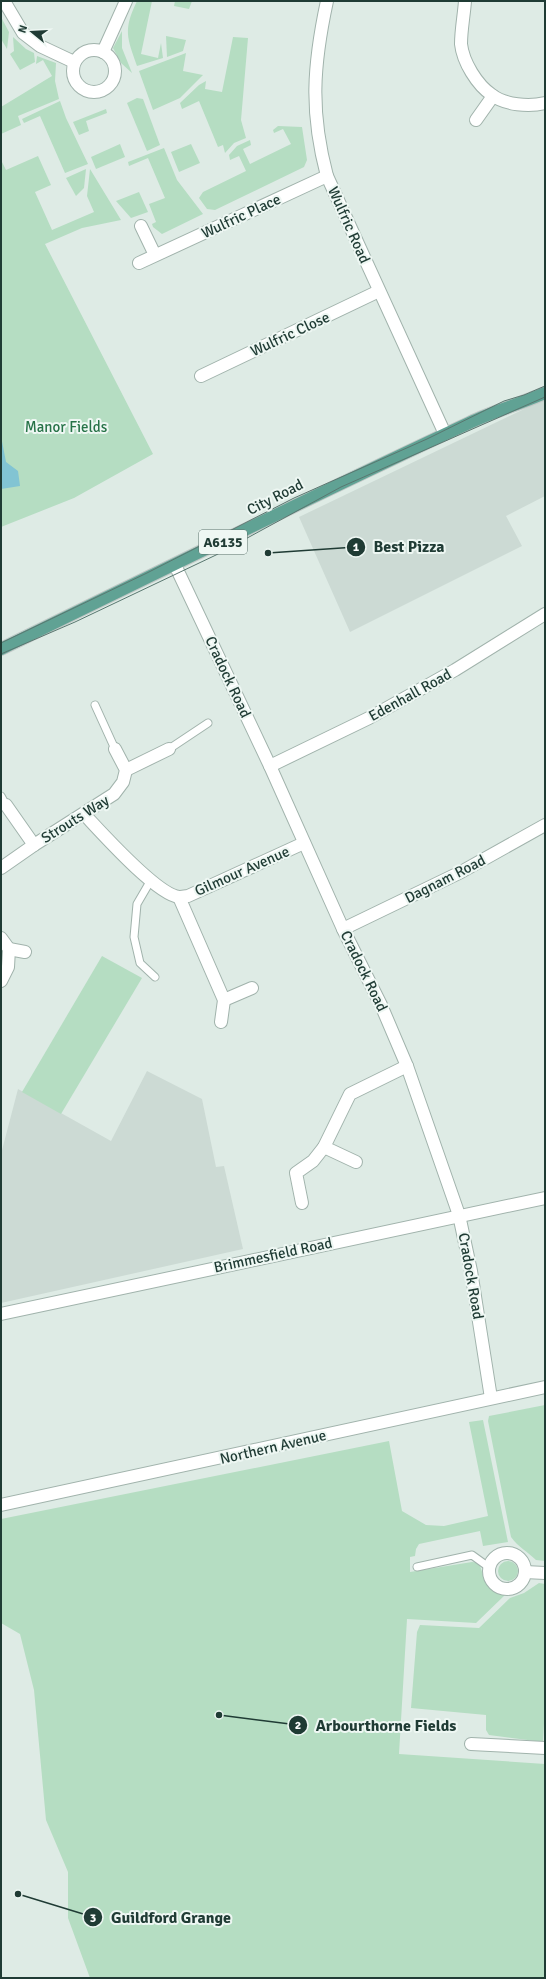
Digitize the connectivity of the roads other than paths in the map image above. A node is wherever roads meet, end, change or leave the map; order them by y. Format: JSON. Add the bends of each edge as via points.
{"nodes":[{"id":1,"x":4,"y":1,"type":"edge"},
{"id":2,"x":126,"y":1,"type":"edge"},
{"id":3,"x":327,"y":1,"type":"edge"},
{"id":4,"x":465,"y":1,"type":"edge"},
{"id":5,"x":103,"y":52,"type":"junction"},
{"id":6,"x":74,"y":62,"type":"junction"},
{"id":7,"x":492,"y":96,"type":"junction"},
{"id":8,"x":545,"y":103,"type":"edge"},
{"id":9,"x":476,"y":120,"type":"dead end"},
{"id":10,"x":327,"y":176,"type":"junction"},
{"id":11,"x":141,"y":226,"type":"dead end"},
{"id":12,"x":155,"y":255,"type":"junction"},
{"id":13,"x":139,"y":263,"type":"dead end"},
{"id":14,"x":379,"y":291,"type":"junction"},
{"id":15,"x":201,"y":376,"type":"dead end"},
{"id":16,"x":545,"y":395,"type":"edge"},
{"id":17,"x":445,"y":434,"type":"junction"},
{"id":18,"x":175,"y":565,"type":"junction"},
{"id":19,"x":545,"y":614,"type":"edge"},
{"id":20,"x":1,"y":649,"type":"edge"},
{"id":21,"x":95,"y":705,"type":"dead end"},
{"id":22,"x":208,"y":723,"type":"dead end"},
{"id":23,"x":115,"y":749,"type":"joint"},
{"id":24,"x":168,"y":749,"type":"joint"},
{"id":25,"x":270,"y":766,"type":"junction"},
{"id":26,"x":126,"y":770,"type":"junction"},
{"id":27,"x":4,"y":800,"type":"edge"},
{"id":28,"x":84,"y":814,"type":"junction"},
{"id":29,"x":545,"y":825,"type":"edge"},
{"id":30,"x":304,"y":843,"type":"junction"},
{"id":31,"x":34,"y":845,"type":"junction"},
{"id":32,"x":1,"y":868,"type":"edge"},
{"id":33,"x":151,"y":880,"type":"junction"},
{"id":34,"x":179,"y":897,"type":"junction"},
{"id":35,"x":344,"y":929,"type":"junction"},
{"id":36,"x":1,"y":938,"type":"edge"},
{"id":37,"x":9,"y":949,"type":"junction"},
{"id":38,"x":25,"y":952,"type":"dead end"},
{"id":39,"x":155,"y":977,"type":"dead end"},
{"id":40,"x":1,"y":980,"type":"edge"},
{"id":41,"x":252,"y":988,"type":"dead end"},
{"id":42,"x":224,"y":1000,"type":"junction"},
{"id":43,"x":221,"y":1022,"type":"dead end"},
{"id":44,"x":408,"y":1066,"type":"junction"},
{"id":45,"x":324,"y":1147,"type":"junction"},
{"id":46,"x":356,"y":1162,"type":"dead end"},
{"id":47,"x":545,"y":1198,"type":"edge"},
{"id":48,"x":302,"y":1202,"type":"dead end"},
{"id":49,"x":459,"y":1215,"type":"junction"},
{"id":50,"x":1,"y":1314,"type":"edge"},
{"id":51,"x":545,"y":1387,"type":"edge"},
{"id":52,"x":491,"y":1398,"type":"junction"},
{"id":53,"x":1,"y":1505,"type":"edge"},
{"id":54,"x":417,"y":1567,"type":"dead end"},
{"id":55,"x":490,"y":1568,"type":"junction"},
{"id":56,"x":525,"y":1572,"type":"junction"},
{"id":57,"x":545,"y":1573,"type":"edge"},
{"id":58,"x":471,"y":1744,"type":"dead end"},
{"id":59,"x":545,"y":1748,"type":"edge"}],
"edges":[{"from":1,"to":6,"type":"street","via":[[23,33],[40,46]]},
{"from":2,"to":5,"type":"street"},
{"from":3,"to":10,"type":"street","name":"Wulfric Road","via":[[315,65],[315,100],[317,131]]},
{"from":4,"to":7,"type":"street","via":[[461,44],[467,64]]},
{"from":5,"to":6,"type":"street","via":[[86,51]]},
{"from":5,"to":6,"type":"street","via":[[112,60],[115,72],[111,84],[101,91],[88,92],[78,86],[73,74]]},
{"from":7,"to":8,"type":"street","via":[[515,103]]},
{"from":7,"to":9,"type":"street"},
{"from":10,"to":12,"type":"street","name":"Wulfric Place"},
{"from":10,"to":14,"type":"street","name":"Wulfric Road"},
{"from":11,"to":12,"type":"street"},
{"from":12,"to":13,"type":"street","name":"Wulfric Place"},
{"from":14,"to":15,"type":"street","name":"Wulfric Close"},
{"from":14,"to":17,"type":"street","name":"Wulfric Road"},
{"from":16,"to":17,"type":"main road","name":"City Road","number":"A6135"},
{"from":17,"to":18,"type":"main road","name":"City Road","number":"A6135","via":[[303,500]]},
{"from":18,"to":20,"type":"main road","name":"City Road","number":"A6135"},
{"from":18,"to":25,"type":"street","name":"Cradock Road"},
{"from":19,"to":25,"type":"street","name":"Edenhall Road","via":[[369,718]]},
{"from":21,"to":23,"type":"lane"},
{"from":22,"to":24,"type":"lane"},
{"from":23,"to":26,"type":"street"},
{"from":24,"to":26,"type":"street"},
{"from":25,"to":30,"type":"street","name":"Cradock Road"},
{"from":26,"to":28,"type":"street","name":"Strouts Way","via":[[123,782],[114,794]]},
{"from":27,"to":31,"type":"street","name":"Strouts Way"},
{"from":28,"to":31,"type":"street","name":"Strouts Way"},
{"from":28,"to":33,"type":"street","name":"Gilmour Avenue"},
{"from":29,"to":35,"type":"street","name":"Dagnam Road","via":[[461,872]]},
{"from":30,"to":34,"type":"street","name":"Gilmour Avenue","via":[[188,896]]},
{"from":30,"to":35,"type":"street","name":"Cradock Road"},
{"from":31,"to":32,"type":"street","name":"Strouts Way"},
{"from":33,"to":34,"type":"street","name":"Gilmour Avenue","via":[[165,891]]},
{"from":33,"to":39,"type":"lane","via":[[137,904],[134,937],[140,963]]},
{"from":34,"to":42,"type":"street","name":"Gilmour Avenue"},
{"from":35,"to":44,"type":"street","name":"Cradock Road"},
{"from":36,"to":37,"type":"street"},
{"from":37,"to":38,"type":"street"},
{"from":37,"to":40,"type":"street","via":[[8,967]]},
{"from":41,"to":42,"type":"street"},
{"from":42,"to":43,"type":"street"},
{"from":44,"to":45,"type":"street","via":[[350,1094]]},
{"from":44,"to":49,"type":"street","name":"Cradock Road"},
{"from":45,"to":46,"type":"street"},
{"from":45,"to":48,"type":"street","via":[[313,1160],[296,1173]]},
{"from":47,"to":49,"type":"street","name":"Brimmesfield Road"},
{"from":49,"to":50,"type":"street","name":"Brimmesfield Road"},
{"from":49,"to":52,"type":"street","name":"Cradock Road","via":[[471,1272]]},
{"from":51,"to":52,"type":"street","name":"Northern Avenue"},
{"from":52,"to":53,"type":"street","name":"Northern Avenue"},
{"from":54,"to":55,"type":"lane","via":[[472,1555]]},
{"from":55,"to":56,"type":"street","via":[[496,1557],[512,1554],[523,1563]]},
{"from":55,"to":56,"type":"street","via":[[490,1577],[495,1584],[506,1589],[519,1585]]},
{"from":56,"to":57,"type":"street"},
{"from":58,"to":59,"type":"street"}]}
